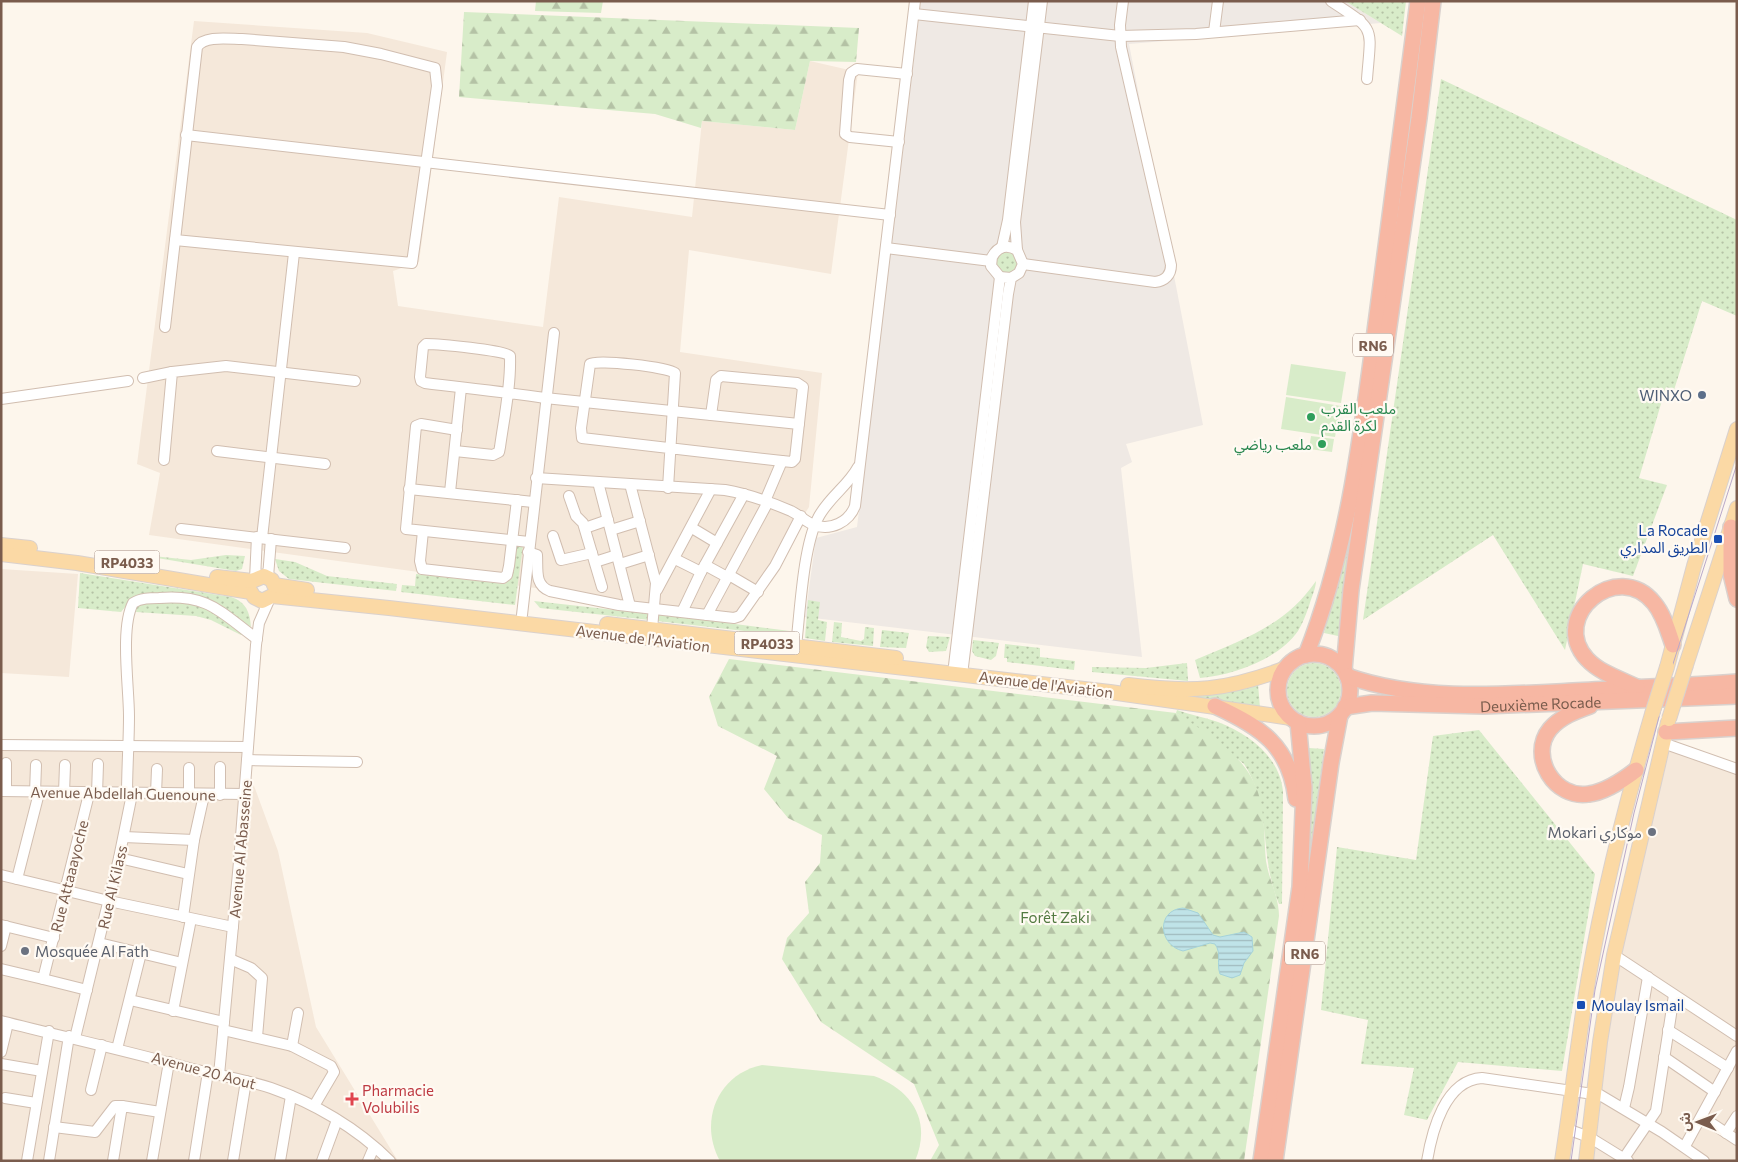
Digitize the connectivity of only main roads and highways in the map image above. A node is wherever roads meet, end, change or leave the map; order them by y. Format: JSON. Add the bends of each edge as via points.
{"nodes":[{"id":1,"x":1418,"y":1,"type":"edge"},
{"id":2,"x":1433,"y":1,"type":"edge"},
{"id":3,"x":1737,"y":429,"type":"edge"},
{"id":4,"x":1737,"y":508,"type":"edge"},
{"id":5,"x":1731,"y":527,"type":"junction"},
{"id":6,"x":1,"y":544,"type":"edge"},
{"id":7,"x":1,"y":554,"type":"edge"},
{"id":8,"x":262,"y":588,"type":"junction"},
{"id":9,"x":1737,"y":600,"type":"edge"},
{"id":10,"x":1673,"y":645,"type":"junction"},
{"id":11,"x":1306,"y":655,"type":"junction"},
{"id":12,"x":1286,"y":668,"type":"junction"},
{"id":13,"x":958,"y":670,"type":"junction"},
{"id":14,"x":1346,"y":673,"type":"junction"},
{"id":15,"x":1737,"y":682,"type":"edge"},
{"id":16,"x":1641,"y":689,"type":"junction"},
{"id":17,"x":1737,"y":696,"type":"edge"},
{"id":18,"x":1603,"y":700,"type":"junction"},
{"id":19,"x":1214,"y":706,"type":"junction"},
{"id":20,"x":1343,"y":711,"type":"junction"},
{"id":21,"x":1295,"y":720,"type":"junction"},
{"id":22,"x":1737,"y":728,"type":"edge"},
{"id":23,"x":1666,"y":731,"type":"junction"},
{"id":24,"x":1636,"y":770,"type":"junction"},
{"id":25,"x":1302,"y":851,"type":"junction"},
{"id":26,"x":1261,"y":1161,"type":"edge"},
{"id":27,"x":1276,"y":1161,"type":"edge"},
{"id":28,"x":1562,"y":1161,"type":"edge"},
{"id":29,"x":1586,"y":1161,"type":"edge"}],
"edges":[{"from":1,"to":11,"type":"highway","number":"RN6","via":[[1357,457],[1338,559]]},
{"from":2,"to":14,"type":"highway","number":"RN6","via":[[1351,590]]},
{"from":3,"to":10,"type":"main road"},
{"from":4,"to":5,"type":"main road"},
{"from":5,"to":9,"type":"highway","via":[[1731,574]]},
{"from":5,"to":23,"type":"main road","bridge":true},
{"from":6,"to":8,"type":"main road","name":"Avenue de l'Aviation","number":"RP4033"},
{"from":7,"to":8,"type":"main road","name":"Avenue de l'Aviation","number":"RP4033"},
{"from":8,"to":13,"type":"main road","name":"Avenue de l'Aviation","number":"RP4033"},
{"from":8,"to":13,"type":"main road","name":"Avenue de l'Aviation","number":"RP4033","via":[[652,629]]},
{"from":10,"to":16,"type":"highway","via":[[1661,614],[1654,603],[1640,592],[1613,588],[1595,595],[1583,606],[1576,632],[1586,658],[1600,670]]},
{"from":10,"to":24,"type":"main road","bridge":true},
{"from":11,"to":12,"type":"highway"},
{"from":11,"to":14,"type":"highway","via":[[1327,657]]},
{"from":12,"to":13,"type":"main road","name":"Avenue de l'Aviation","number":"RP4033","via":[[1245,683],[1200,690]]},
{"from":12,"to":21,"type":"highway","number":"RN6","via":[[1281,676],[1279,694],[1281,703]]},
{"from":13,"to":19,"type":"main road","name":"Avenue de l'Aviation","number":"RP4033"},
{"from":14,"to":16,"type":"highway","name":"Deuxième Rocade","via":[[1373,684],[1429,692],[1506,694]]},
{"from":14,"to":20,"type":"highway","number":"RN6","via":[[1350,692]]},
{"from":15,"to":16,"type":"highway","name":"Deuxième Rocade"},
{"from":17,"to":18,"type":"highway","name":"Deuxième Rocade"},
{"from":18,"to":20,"type":"highway","name":"Deuxième Rocade","via":[[1484,706],[1372,703]]},
{"from":18,"to":24,"type":"highway","via":[[1564,718],[1550,729],[1543,745],[1546,771],[1558,787],[1580,795],[1600,791]]},
{"from":19,"to":21,"type":"main road","name":"Avenue de l'Aviation","number":"RP4033"},
{"from":19,"to":25,"type":"highway","via":[[1260,732],[1287,761],[1295,787]]},
{"from":20,"to":21,"type":"highway","via":[[1325,724],[1316,726]]},
{"from":20,"to":27,"type":"highway","number":"RN6","via":[[1331,763]]},
{"from":21,"to":25,"type":"highway","number":"RN6","via":[[1304,765]]},
{"from":22,"to":23,"type":"highway"},
{"from":23,"to":29,"type":"main road","via":[[1614,955]]},
{"from":24,"to":28,"type":"main road","via":[[1584,1005]]},
{"from":25,"to":26,"type":"highway","number":"RN6","via":[[1296,922]]}]}
